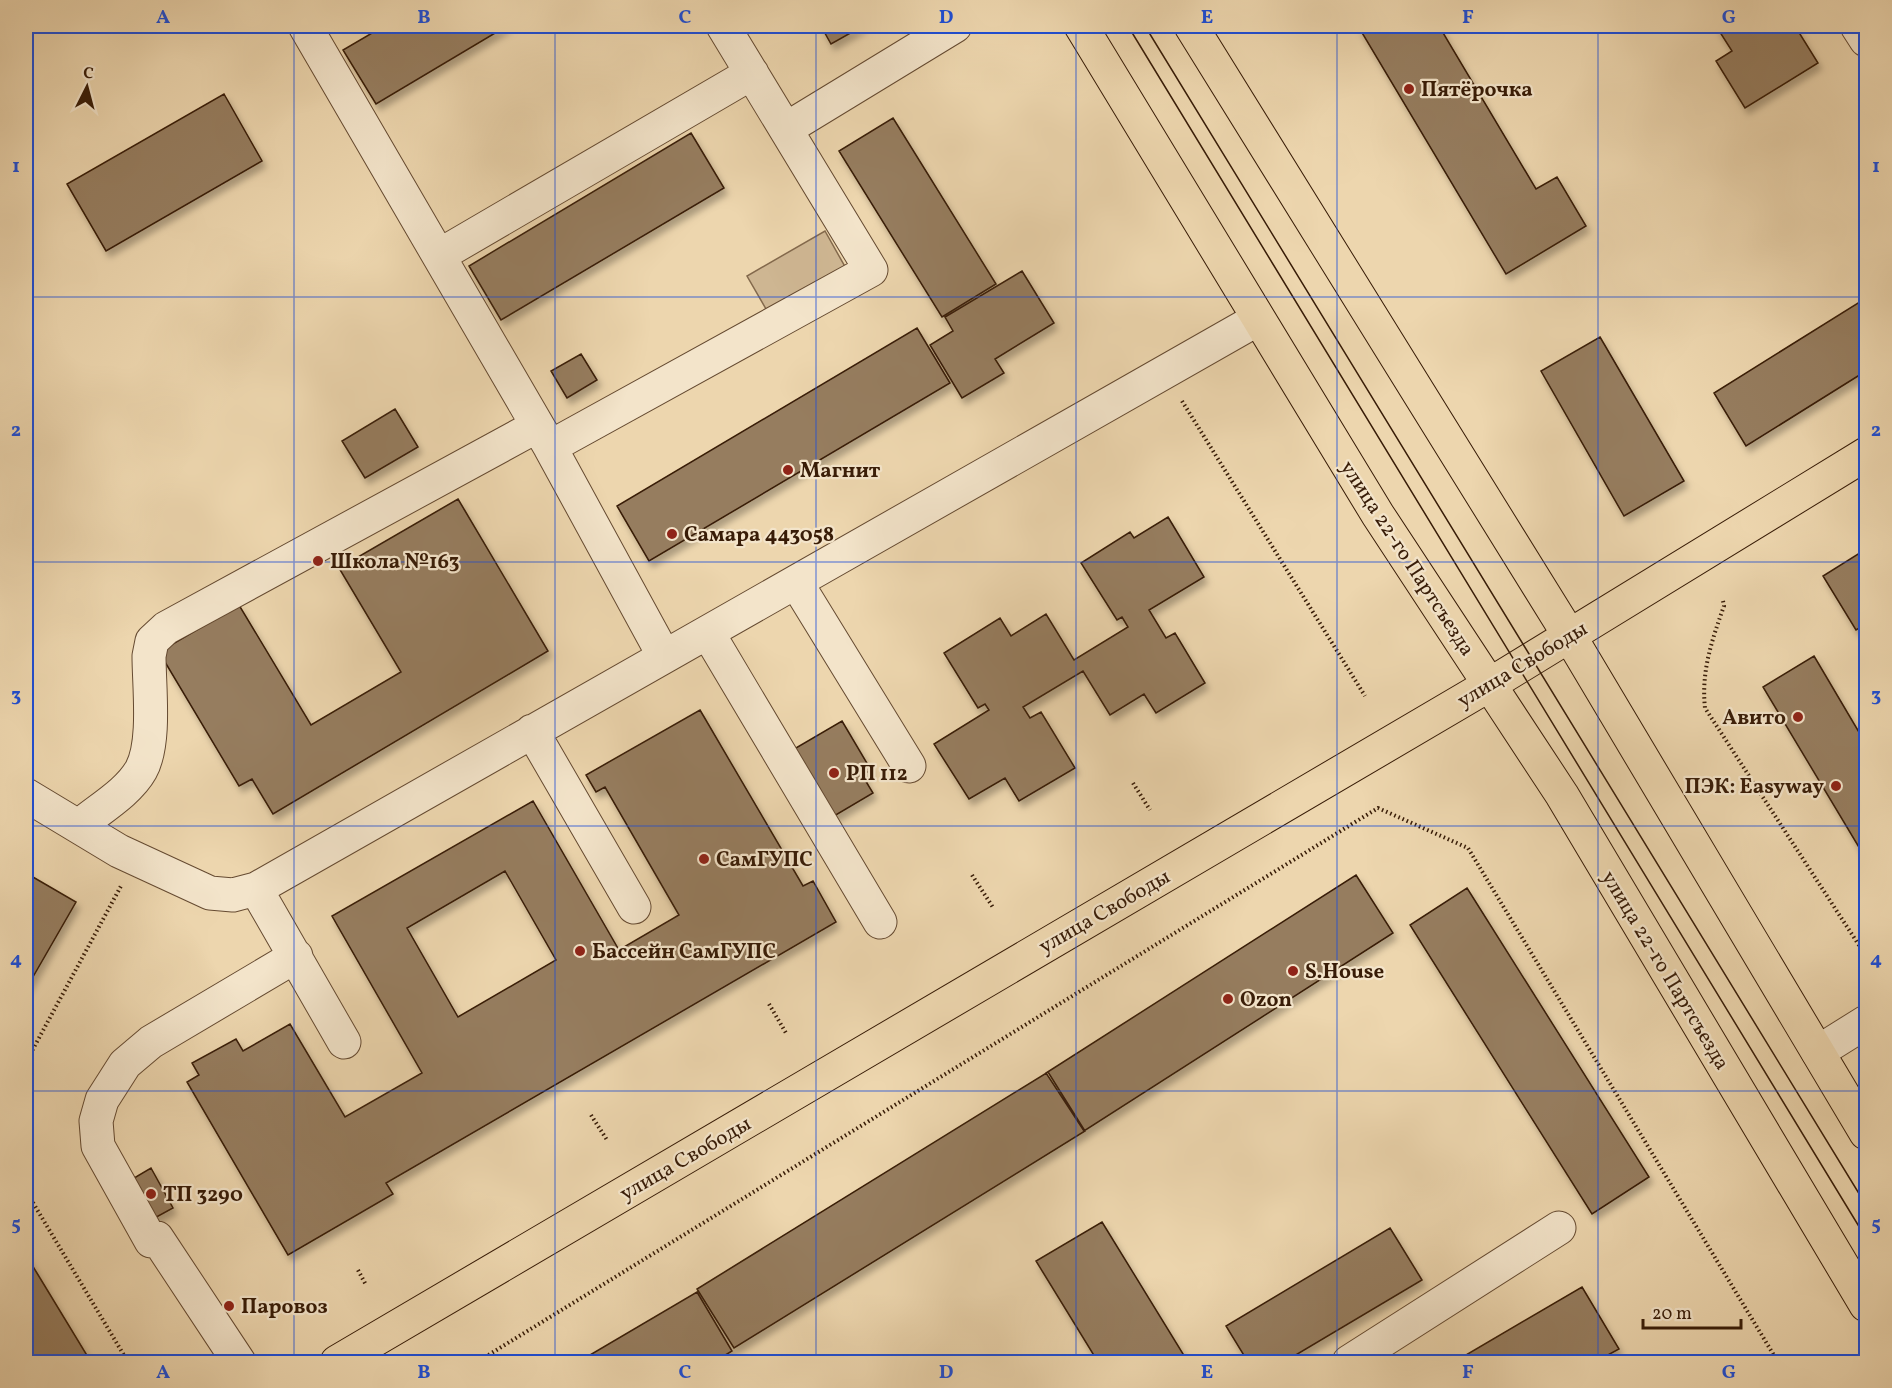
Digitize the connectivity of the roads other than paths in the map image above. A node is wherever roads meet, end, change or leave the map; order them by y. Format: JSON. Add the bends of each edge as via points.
{"nodes":[{"id":1,"x":307,"y":26,"type":"edge"},
{"id":2,"x":723,"y":26,"type":"edge"},
{"id":3,"x":955,"y":26,"type":"edge"},
{"id":4,"x":1081,"y":26,"type":"edge"},
{"id":5,"x":1191,"y":26,"type":"edge"},
{"id":6,"x":1857,"y":26,"type":"edge"},
{"id":7,"x":1866,"y":40,"type":"edge"},
{"id":8,"x":752,"y":73,"type":"junction"},
{"id":9,"x":786,"y":129,"type":"junction"},
{"id":10,"x":440,"y":255,"type":"junction"},
{"id":11,"x":1258,"y":319,"type":"junction"},
{"id":12,"x":544,"y":437,"type":"junction"},
{"id":13,"x":1866,"y":454,"type":"edge"},
{"id":14,"x":796,"y":582,"type":"junction"},
{"id":15,"x":708,"y":633,"type":"junction"},
{"id":16,"x":1569,"y":635,"type":"junction"},
{"id":17,"x":664,"y":656,"type":"junction"},
{"id":18,"x":1489,"y":685,"type":"junction"},
{"id":19,"x":532,"y":731,"type":"junction"},
{"id":20,"x":909,"y":766,"type":"dead end"},
{"id":21,"x":26,"y":795,"type":"edge"},
{"id":22,"x":79,"y":826,"type":"junction"},
{"id":23,"x":256,"y":889,"type":"junction"},
{"id":24,"x":634,"y":907,"type":"dead end"},
{"id":25,"x":880,"y":922,"type":"dead end"},
{"id":26,"x":296,"y":956,"type":"junction"},
{"id":27,"x":1866,"y":1022,"type":"edge"},
{"id":28,"x":344,"y":1042,"type":"dead end"},
{"id":29,"x":1818,"y":1052,"type":"junction"},
{"id":30,"x":1866,"y":1133,"type":"edge"},
{"id":31,"x":1559,"y":1228,"type":"dead end"},
{"id":32,"x":1866,"y":1305,"type":"edge"},
{"id":33,"x":238,"y":1362,"type":"edge"},
{"id":34,"x":337,"y":1362,"type":"edge"},
{"id":35,"x":1349,"y":1362,"type":"edge"}],
"edges":[{"from":1,"to":10,"type":"street"},
{"from":2,"to":8,"type":"street"},
{"from":3,"to":9,"type":"street"},
{"from":4,"to":11,"type":"main road","name":"улица 22-го Партсъезда"},
{"from":5,"to":16,"type":"main road"},
{"from":6,"to":7,"type":"street"},
{"from":8,"to":9,"type":"street"},
{"from":8,"to":10,"type":"street"},
{"from":9,"to":12,"type":"street","via":[[871,270]]},
{"from":10,"to":12,"type":"street"},
{"from":11,"to":14,"type":"street"},
{"from":11,"to":18,"type":"main road","name":"улица 22-го Партсъезда","via":[[1378,515]]},
{"from":12,"to":17,"type":"street"},
{"from":12,"to":22,"type":"street","via":[[166,628],[152,641],[149,656],[148,750],[141,770],[130,784]]},
{"from":13,"to":16,"type":"main road","name":"улица Свободы"},
{"from":14,"to":15,"type":"street"},
{"from":14,"to":20,"type":"street"},
{"from":15,"to":17,"type":"street"},
{"from":15,"to":25,"type":"street"},
{"from":16,"to":18,"type":"main road","name":"улица Свободы"},
{"from":16,"to":29,"type":"main road"},
{"from":17,"to":19,"type":"street"},
{"from":18,"to":32,"type":"main road","name":"улица 22-го Партсъезда","via":[[1562,795]]},
{"from":18,"to":34,"type":"main road","name":"улица Свободы"},
{"from":19,"to":23,"type":"street"},
{"from":19,"to":24,"type":"street"},
{"from":21,"to":22,"type":"street"},
{"from":22,"to":23,"type":"street","via":[[135,859],[210,893],[233,895]]},
{"from":23,"to":26,"type":"street"},
{"from":26,"to":28,"type":"street"},
{"from":26,"to":33,"type":"street","via":[[125,1064],[112,1080],[96,1121],[98,1146],[151,1241],[157,1238]]},
{"from":27,"to":29,"type":"street"},
{"from":29,"to":30,"type":"main road"},
{"from":31,"to":35,"type":"street"}]}
